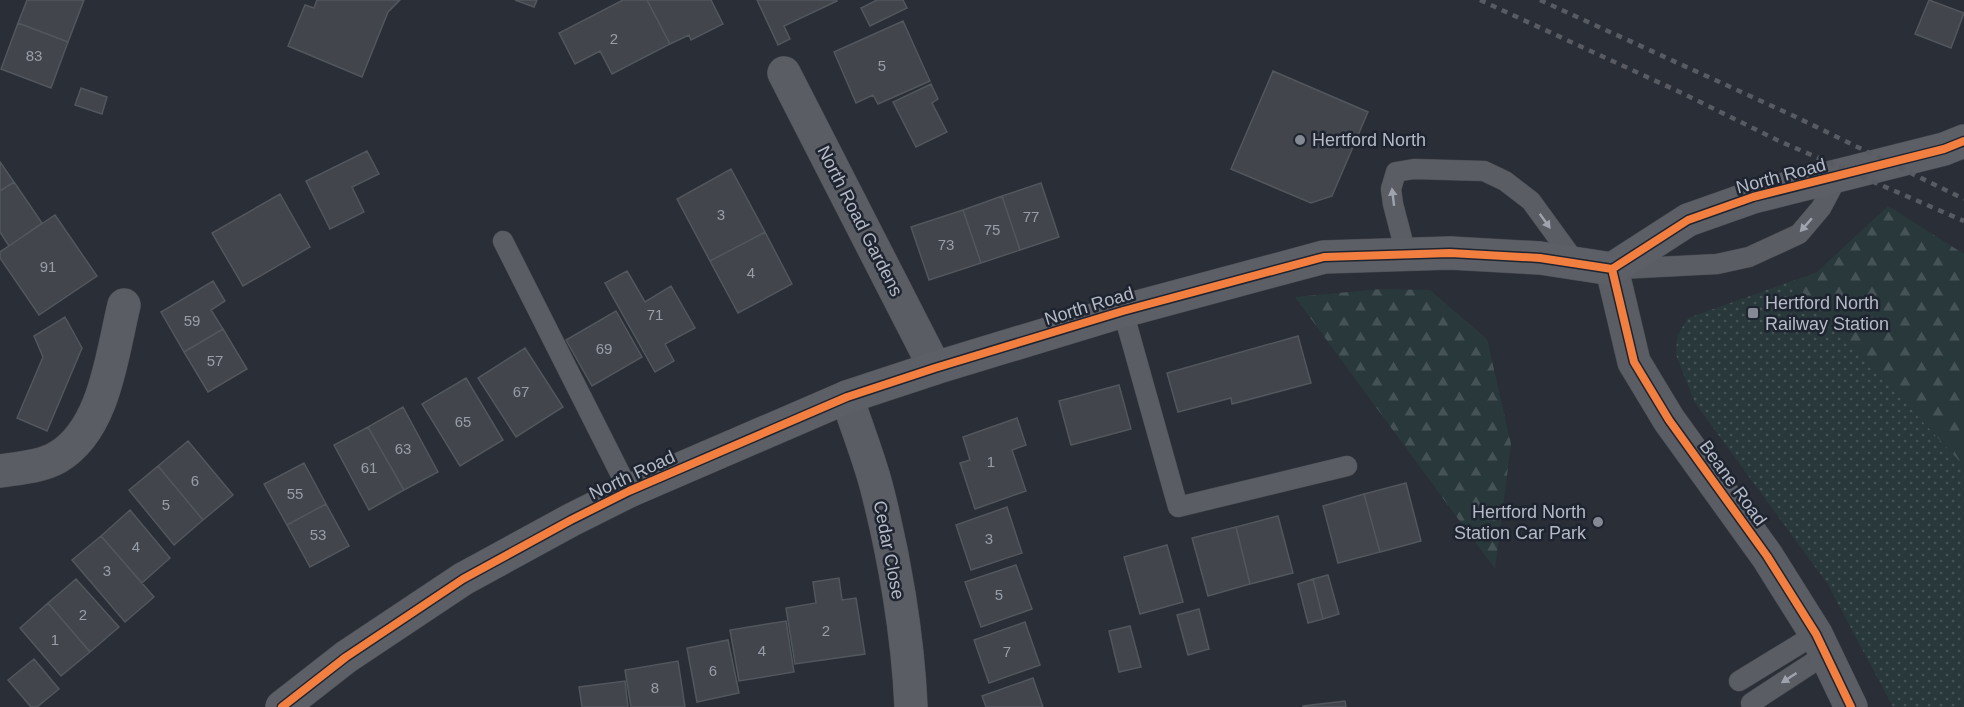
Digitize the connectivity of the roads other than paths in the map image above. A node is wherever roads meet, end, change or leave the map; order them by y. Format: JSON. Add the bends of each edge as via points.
{"nodes":[{"id":1,"x":784,"y":73,"type":"dead end"},
{"id":2,"x":1964,"y":141,"type":"edge"},
{"id":3,"x":1838,"y":176,"type":"junction"},
{"id":4,"x":504,"y":241,"type":"dead end"},
{"id":5,"x":1406,"y":254,"type":"junction"},
{"id":6,"x":1576,"y":263,"type":"junction"},
{"id":7,"x":1612,"y":269,"type":"junction"},
{"id":8,"x":124,"y":305,"type":"dead end"},
{"id":9,"x":1123,"y":311,"type":"junction"},
{"id":10,"x":935,"y":368,"type":"junction"},
{"id":11,"x":847,"y":397,"type":"junction"},
{"id":12,"x":1347,"y":466,"type":"dead end"},
{"id":13,"x":0,"y":471,"type":"edge"},
{"id":14,"x":630,"y":491,"type":"junction"},
{"id":15,"x":1821,"y":644,"type":"junction"},
{"id":16,"x":1739,"y":681,"type":"dead end"},
{"id":17,"x":1751,"y":703,"type":"dead end"},
{"id":18,"x":282,"y":707,"type":"edge"},
{"id":19,"x":911,"y":707,"type":"edge"},
{"id":20,"x":1851,"y":707,"type":"edge"}],
"edges":[{"from":1,"to":10,"type":"street","name":"North Road Gardens"},
{"from":2,"to":3,"type":"main road","name":"North Road"},
{"from":3,"to":7,"type":"main road","name":"North Road","via":[[1753,197],[1688,220]]},
{"from":3,"to":7,"type":"lane","one_way":true,"via":[[1821,208],[1799,234],[1749,257],[1717,264]]},
{"from":4,"to":14,"type":"lane"},
{"from":5,"to":6,"type":"main road","name":"North Road","via":[[1473,254]]},
{"from":5,"to":6,"type":"lane","one_way":true,"via":[[1391,189],[1396,172],[1484,171],[1531,201]]},
{"from":5,"to":9,"type":"main road","name":"North Road","via":[[1324,257]]},
{"from":6,"to":7,"type":"main road","name":"North Road"},
{"from":7,"to":15,"type":"street","name":"Beane Road","via":[[1634,362],[1669,420],[1767,556]]},
{"from":8,"to":13,"type":"street","via":[[100,402],[83,435],[57,458]]},
{"from":9,"to":10,"type":"main road","name":"North Road"},
{"from":9,"to":12,"type":"lane","via":[[1178,507]]},
{"from":10,"to":11,"type":"main road","name":"North Road"},
{"from":11,"to":14,"type":"main road","name":"North Road"},
{"from":11,"to":19,"type":"street","name":"Cedar Close","via":[[887,532],[907,648]]},
{"from":14,"to":18,"type":"main road","name":"North Road","via":[[463,579],[346,657]]},
{"from":15,"to":16,"type":"lane"},
{"from":15,"to":17,"type":"lane","one_way":true},
{"from":15,"to":20,"type":"street","name":"Beane Road"}]}
